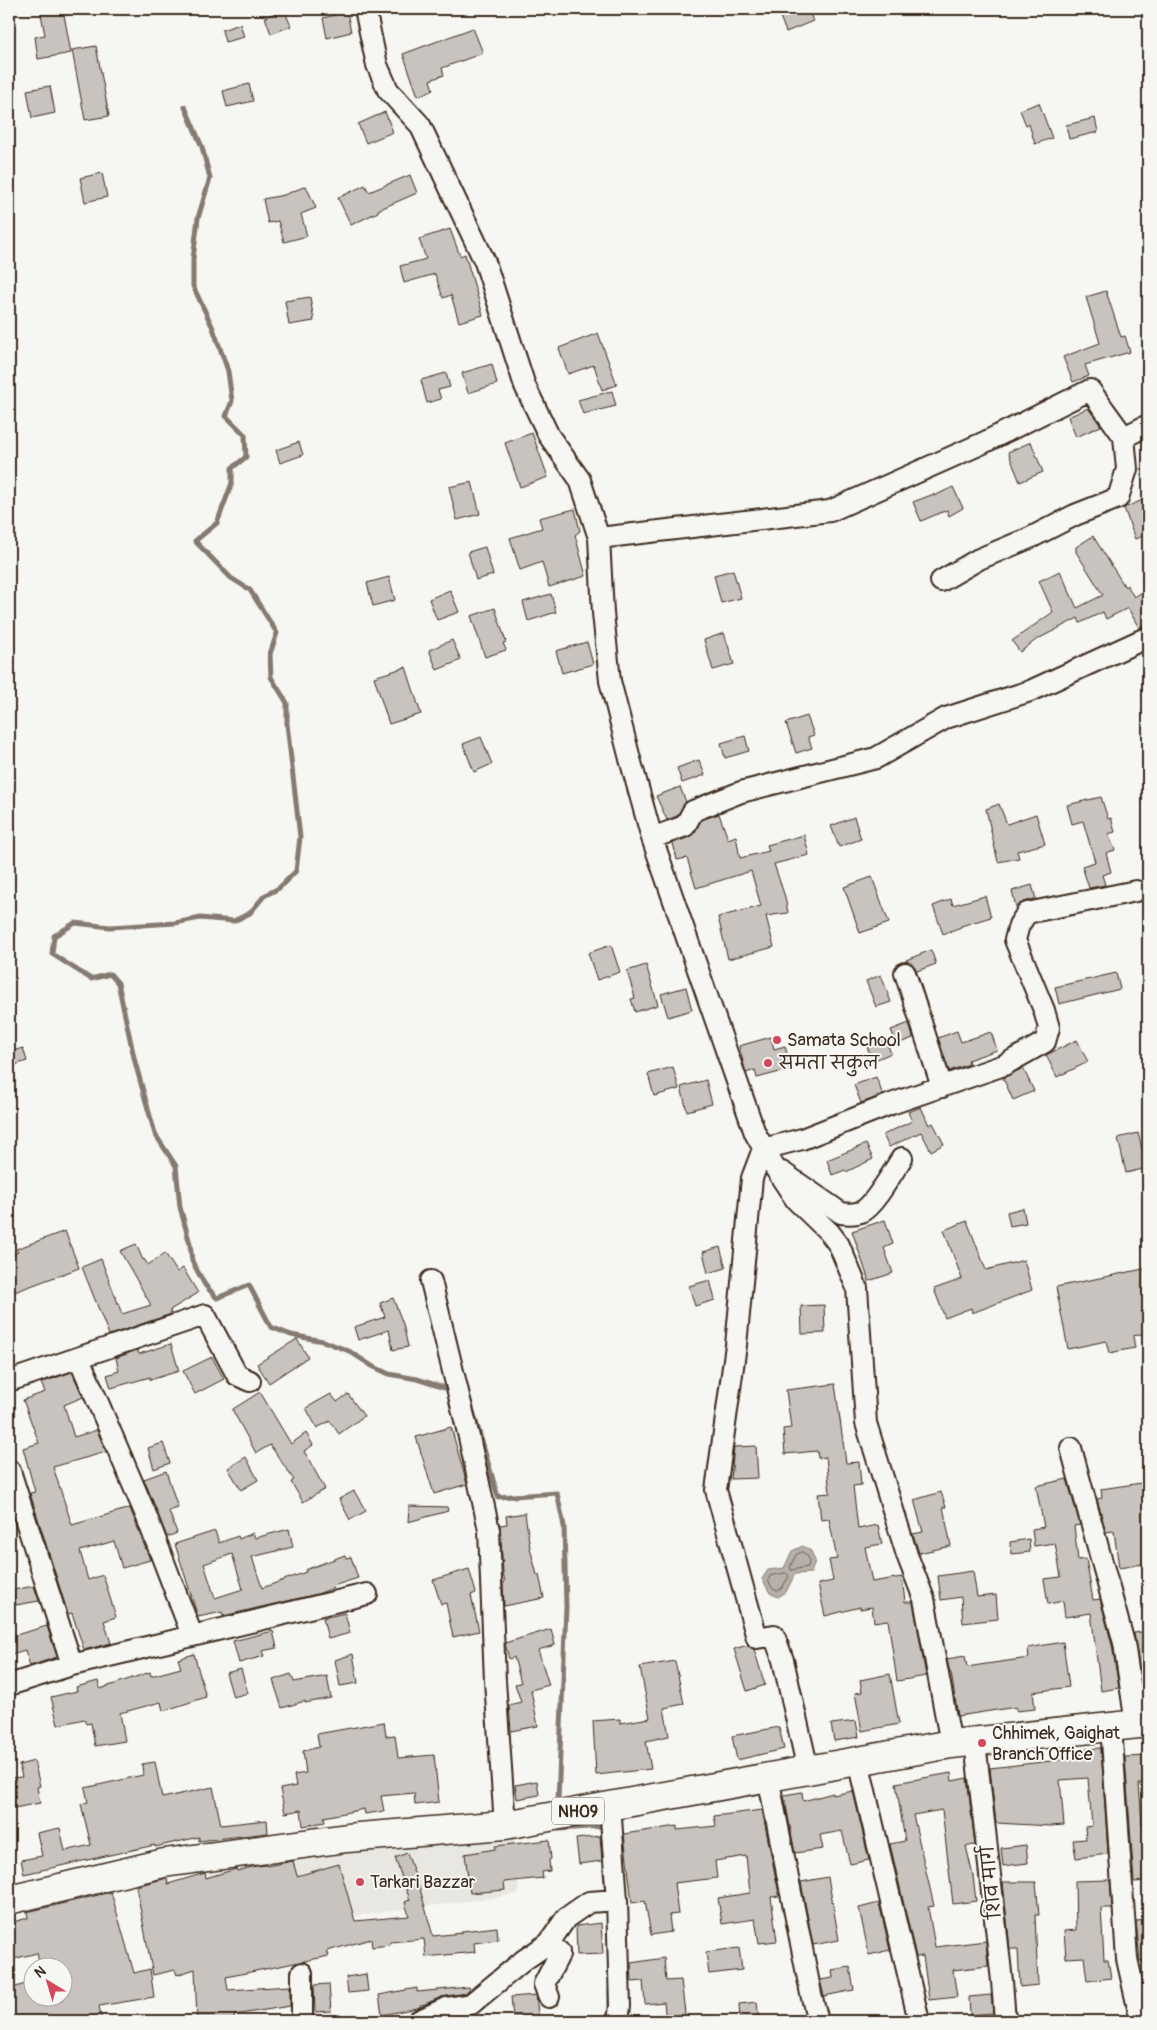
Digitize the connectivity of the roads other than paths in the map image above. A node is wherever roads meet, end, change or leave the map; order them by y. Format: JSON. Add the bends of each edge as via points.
{"nodes":[{"id":1,"x":364,"y":9,"type":"edge"},
{"id":2,"x":1148,"y":425,"type":"edge"},
{"id":3,"x":1124,"y":437,"type":"junction"},
{"id":4,"x":599,"y":538,"type":"junction"},
{"id":5,"x":941,"y":581,"type":"dead end"},
{"id":6,"x":1148,"y":637,"type":"edge"},
{"id":7,"x":652,"y":838,"type":"junction"},
{"id":8,"x":1136,"y":891,"type":"dead end"},
{"id":9,"x":905,"y":973,"type":"dead end"},
{"id":10,"x":942,"y":1087,"type":"junction"},
{"id":11,"x":768,"y":1157,"type":"junction"},
{"id":12,"x":902,"y":1158,"type":"dead end"},
{"id":13,"x":431,"y":1281,"type":"dead end"},
{"id":14,"x":79,"y":1358,"type":"junction"},
{"id":15,"x":9,"y":1381,"type":"edge"},
{"id":16,"x":250,"y":1381,"type":"dead end"},
{"id":17,"x":1071,"y":1448,"type":"dead end"},
{"id":18,"x":10,"y":1471,"type":"dead end"},
{"id":19,"x":367,"y":1594,"type":"dead end"},
{"id":20,"x":192,"y":1635,"type":"junction"},
{"id":21,"x":72,"y":1665,"type":"junction"},
{"id":22,"x":9,"y":1685,"type":"edge"},
{"id":23,"x":1132,"y":1725,"type":"edge"},
{"id":24,"x":963,"y":1743,"type":"junction"},
{"id":25,"x":858,"y":1761,"type":"junction"},
{"id":26,"x":808,"y":1770,"type":"junction"},
{"id":27,"x":768,"y":1777,"type":"junction"},
{"id":28,"x":610,"y":1805,"type":"junction"},
{"id":29,"x":505,"y":1825,"type":"junction"},
{"id":30,"x":9,"y":1900,"type":"edge"},
{"id":31,"x":610,"y":1901,"type":"junction"},
{"id":32,"x":549,"y":1943,"type":"junction"},
{"id":33,"x":302,"y":1973,"type":"dead end"},
{"id":34,"x":549,"y":1997,"type":"dead end"},
{"id":35,"x":302,"y":2021,"type":"edge"},
{"id":36,"x":418,"y":2021,"type":"edge"},
{"id":37,"x":618,"y":2021,"type":"edge"},
{"id":38,"x":818,"y":2021,"type":"edge"},
{"id":39,"x":919,"y":2021,"type":"edge"},
{"id":40,"x":1004,"y":2021,"type":"edge"},
{"id":41,"x":1141,"y":2021,"type":"edge"}],
"edges":[{"from":1,"to":4,"type":"street","name":"शिव मार्ग","via":[[388,90],[420,125],[481,254],[525,386],[549,436],[580,480]]},
{"from":2,"to":3,"type":"street"},
{"from":3,"to":4,"type":"street","via":[[1090,390],[830,511]]},
{"from":3,"to":5,"type":"street","via":[[1127,469],[1118,498],[979,559]]},
{"from":4,"to":7,"type":"street","name":"शिव मार्ग","via":[[610,681]]},
{"from":6,"to":7,"type":"street","via":[[1030,691],[946,718],[876,758],[742,792],[693,812],[685,826]]},
{"from":7,"to":11,"type":"street","name":"शिव मार्ग","via":[[739,1088]]},
{"from":8,"to":10,"type":"street","via":[[1027,913],[1015,940],[1044,1010],[1049,1028],[1045,1042],[1004,1066]]},
{"from":9,"to":10,"type":"street"},
{"from":10,"to":11,"type":"street","via":[[802,1139]]},
{"from":11,"to":12,"type":"street","via":[[842,1213],[851,1214],[863,1212]]},
{"from":11,"to":24,"type":"street","name":"शिव मार्ग","via":[[796,1200],[838,1245],[857,1288],[866,1423],[924,1599]]},
{"from":11,"to":26,"type":"street","via":[[752,1178],[736,1345],[716,1490],[757,1638],[774,1636],[783,1660]]},
{"from":13,"to":29,"type":"street","via":[[489,1530]]},
{"from":14,"to":15,"type":"street"},
{"from":14,"to":16,"type":"street","via":[[205,1315],[237,1375]]},
{"from":14,"to":20,"type":"street","via":[[146,1515]]},
{"from":17,"to":23,"type":"street","via":[[1124,1643]]},
{"from":18,"to":21,"type":"street"},
{"from":19,"to":20,"type":"street"},
{"from":20,"to":21,"type":"street"},
{"from":21,"to":22,"type":"street"},
{"from":23,"to":24,"type":"main road","number":"NH09"},
{"from":23,"to":41,"type":"street","via":[[1127,1959]]},
{"from":24,"to":25,"type":"main road","number":"NH09"},
{"from":24,"to":40,"type":"street","name":"शिव मार्ग","via":[[1001,1972]]},
{"from":25,"to":26,"type":"main road","number":"NH09"},
{"from":25,"to":39,"type":"street"},
{"from":26,"to":27,"type":"main road","number":"NH09"},
{"from":27,"to":28,"type":"main road","number":"NH09"},
{"from":27,"to":38,"type":"street"},
{"from":28,"to":29,"type":"main road","number":"NH09"},
{"from":28,"to":31,"type":"street"},
{"from":29,"to":30,"type":"main road","number":"NH09","via":[[347,1838],[164,1863]]},
{"from":31,"to":32,"type":"street","via":[[589,1902],[566,1918]]},
{"from":31,"to":37,"type":"street","via":[[620,2006]]},
{"from":32,"to":34,"type":"street","via":[[559,1952],[544,1984]]},
{"from":32,"to":36,"type":"street","via":[[470,2004],[446,2008]]},
{"from":33,"to":35,"type":"street"}]}
